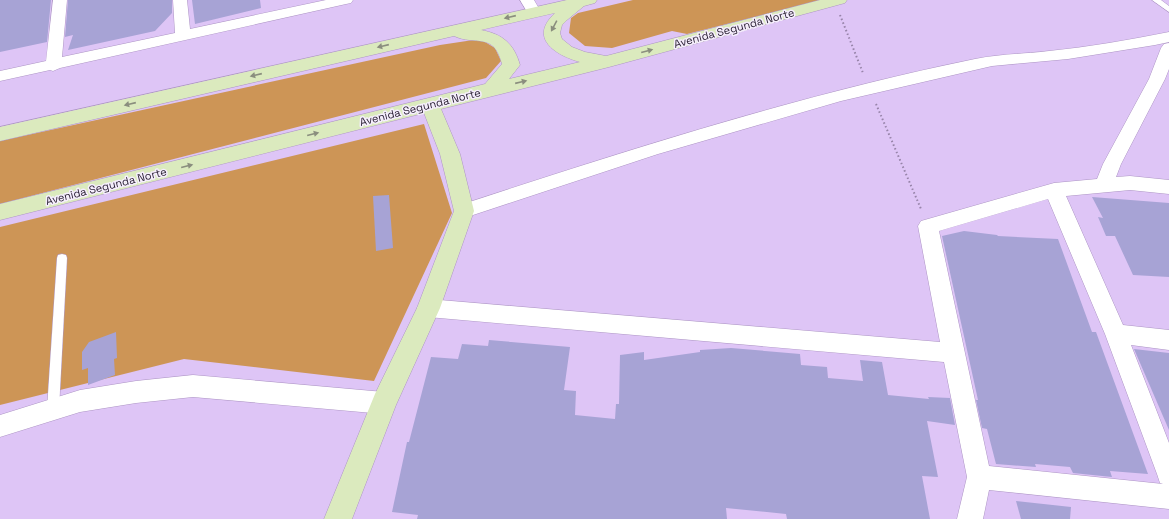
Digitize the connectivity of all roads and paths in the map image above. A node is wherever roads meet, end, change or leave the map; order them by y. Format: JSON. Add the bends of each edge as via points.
{"nodes":[{"id":1,"x":60,"y":0,"type":"edge"},
{"id":2,"x":180,"y":0,"type":"edge"},
{"id":3,"x":346,"y":0,"type":"edge"},
{"id":4,"x":837,"y":0,"type":"edge"},
{"id":5,"x":1156,"y":0,"type":"edge"},
{"id":6,"x":586,"y":1,"type":"edge"},
{"id":7,"x":301,"y":5,"type":"edge"},
{"id":8,"x":530,"y":6,"type":"edge"},
{"id":9,"x":1169,"y":10,"type":"edge"},
{"id":10,"x":445,"y":32,"type":"junction"},
{"id":11,"x":183,"y":37,"type":"junction"},
{"id":12,"x":1169,"y":37,"type":"edge"},
{"id":13,"x":1169,"y":48,"type":"edge"},
{"id":14,"x":609,"y":61,"type":"junction"},
{"id":15,"x":53,"y":66,"type":"junction"},
{"id":16,"x":0,"y":76,"type":"edge"},
{"id":17,"x":869,"y":87,"type":"junction"},
{"id":18,"x":491,"y":89,"type":"junction"},
{"id":19,"x":430,"y":105,"type":"junction"},
{"id":20,"x":0,"y":134,"type":"edge"},
{"id":21,"x":1104,"y":185,"type":"junction"},
{"id":22,"x":1169,"y":186,"type":"edge"},
{"id":23,"x":1054,"y":190,"type":"junction"},
{"id":24,"x":464,"y":211,"type":"junction"},
{"id":25,"x":0,"y":212,"type":"edge"},
{"id":26,"x":928,"y":226,"type":"junction"},
{"id":27,"x":62,"y":258,"type":"dead end"},
{"id":28,"x":428,"y":308,"type":"junction"},
{"id":29,"x":1116,"y":334,"type":"junction"},
{"id":30,"x":1169,"y":340,"type":"edge"},
{"id":31,"x":953,"y":353,"type":"junction"},
{"id":32,"x":384,"y":403,"type":"junction"},
{"id":33,"x":53,"y":409,"type":"junction"},
{"id":34,"x":0,"y":426,"type":"edge"},
{"id":35,"x":1169,"y":474,"type":"edge"},
{"id":36,"x":979,"y":477,"type":"junction"},
{"id":37,"x":1169,"y":497,"type":"edge"},
{"id":38,"x":338,"y":519,"type":"edge"},
{"id":39,"x":970,"y":519,"type":"edge"}],
"edges":[{"from":1,"to":15,"type":"street"},
{"from":2,"to":11,"type":"street"},
{"from":3,"to":7,"type":"street"},
{"from":14,"to":4,"type":"main road","name":"Avenida Segunda Norte","one_way":true},
{"from":4,"to":17,"type":"path"},
{"from":5,"to":9,"type":"lane"},
{"from":6,"to":8,"type":"main road"},
{"from":6,"to":14,"type":"main road","one_way":true,"via":[[554,24],[551,33],[554,41],[573,54],[588,59]]},
{"from":7,"to":11,"type":"street"},
{"from":8,"to":10,"type":"main road","one_way":true},
{"from":10,"to":18,"type":"main road","via":[[481,35],[495,39],[504,46],[511,65]]},
{"from":10,"to":20,"type":"main road","one_way":true},
{"from":11,"to":15,"type":"street"},
{"from":12,"to":17,"type":"street","via":[[1051,57],[1012,58],[972,64]]},
{"from":13,"to":21,"type":"street","via":[[1157,79],[1112,164]]},
{"from":18,"to":14,"type":"main road","name":"Avenida Segunda Norte","one_way":true},
{"from":15,"to":16,"type":"street"},
{"from":17,"to":24,"type":"street","via":[[724,126]]},
{"from":17,"to":26,"type":"path"},
{"from":18,"to":19,"type":"main road","name":"Avenida Segunda Norte"},
{"from":19,"to":24,"type":"main road","via":[[450,154]]},
{"from":25,"to":19,"type":"main road","name":"Avenida Segunda Norte","one_way":true},
{"from":21,"to":22,"type":"street","via":[[1130,183]]},
{"from":21,"to":23,"type":"street"},
{"from":23,"to":26,"type":"street"},
{"from":23,"to":29,"type":"street"},
{"from":24,"to":28,"type":"main road"},
{"from":26,"to":31,"type":"street"},
{"from":27,"to":33,"type":"lane"},
{"from":28,"to":31,"type":"street"},
{"from":28,"to":32,"type":"main road"},
{"from":29,"to":30,"type":"street"},
{"from":29,"to":35,"type":"street"},
{"from":31,"to":36,"type":"street"},
{"from":32,"to":33,"type":"street","via":[[194,386],[136,392]]},
{"from":32,"to":38,"type":"main road"},
{"from":33,"to":34,"type":"street"},
{"from":36,"to":37,"type":"street"},
{"from":36,"to":39,"type":"street"}]}
